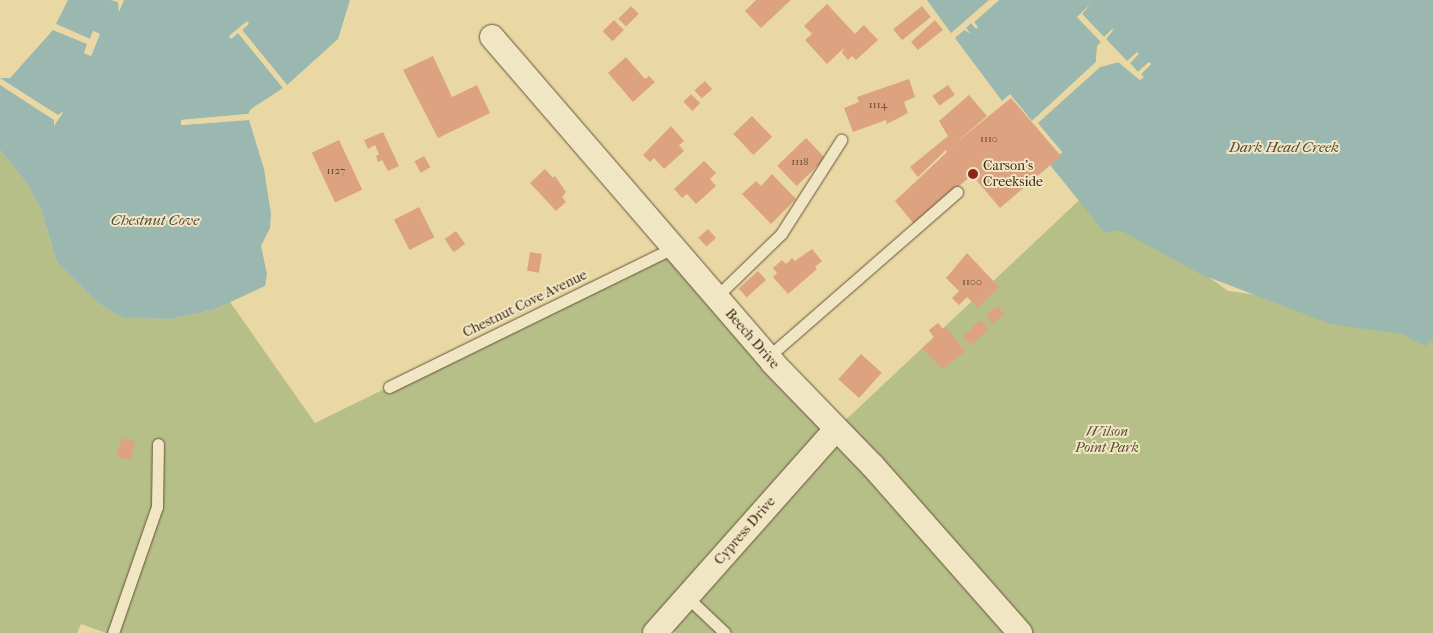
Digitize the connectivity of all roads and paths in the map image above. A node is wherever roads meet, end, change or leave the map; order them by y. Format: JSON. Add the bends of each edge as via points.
{"nodes":[{"id":1,"x":492,"y":37,"type":"dead end"},
{"id":2,"x":841,"y":140,"type":"dead end"},
{"id":3,"x":957,"y":192,"type":"dead end"},
{"id":4,"x":673,"y":248,"type":"junction"},
{"id":5,"x":716,"y":297,"type":"junction"},
{"id":6,"x":768,"y":357,"type":"junction"},
{"id":7,"x":389,"y":387,"type":"dead end"},
{"id":8,"x":835,"y":430,"type":"junction"},
{"id":9,"x":158,"y":444,"type":"dead end"},
{"id":10,"x":687,"y":597,"type":"junction"},
{"id":11,"x":113,"y":633,"type":"edge"},
{"id":12,"x":655,"y":633,"type":"edge"},
{"id":13,"x":725,"y":633,"type":"edge"},
{"id":14,"x":1020,"y":633,"type":"edge"}],
"edges":[{"from":1,"to":4,"type":"street","name":"Beech Drive"},
{"from":2,"to":5,"type":"lane","via":[[781,234]]},
{"from":3,"to":6,"type":"lane"},
{"from":4,"to":5,"type":"street","name":"Beech Drive"},
{"from":4,"to":7,"type":"lane","name":"Chestnut Cove Avenue"},
{"from":5,"to":6,"type":"street","name":"Beech Drive"},
{"from":6,"to":8,"type":"street","name":"Beech Drive"},
{"from":8,"to":10,"type":"street","name":"Cypress Drive"},
{"from":8,"to":14,"type":"street","name":"Beech Drive","via":[[872,465]]},
{"from":9,"to":11,"type":"lane","via":[[157,507]]},
{"from":10,"to":12,"type":"street","name":"Cypress Drive"},
{"from":10,"to":13,"type":"lane"}]}
